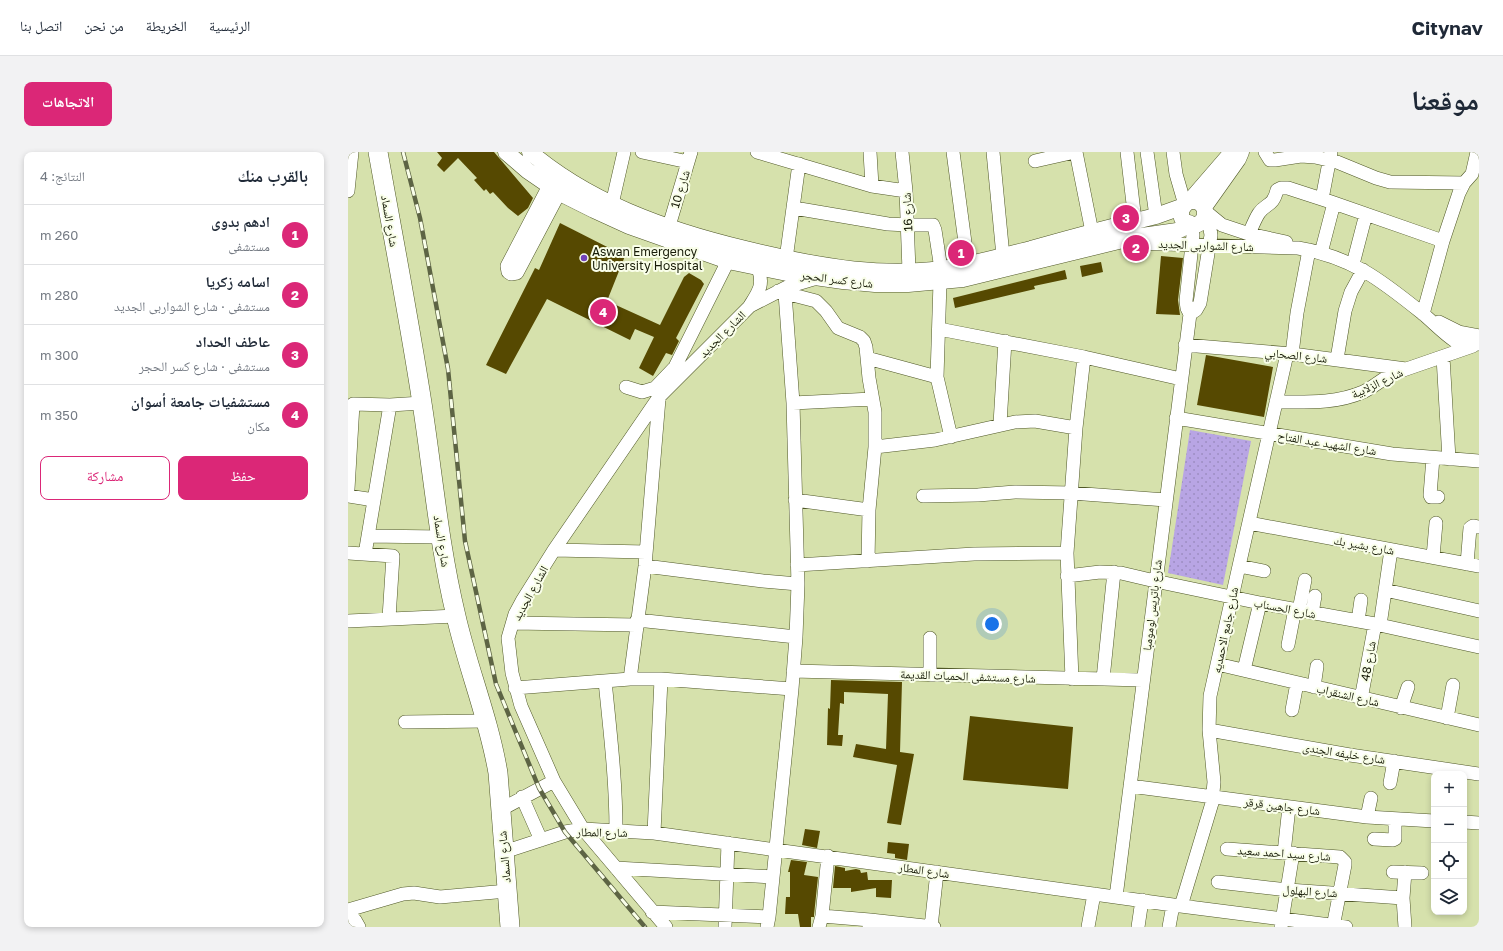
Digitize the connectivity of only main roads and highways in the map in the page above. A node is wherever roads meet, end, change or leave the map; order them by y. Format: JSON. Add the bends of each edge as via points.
{"nodes":[{"id":1,"x":378,"y":152,"type":"edge"},
{"id":2,"x":506,"y":152,"type":"edge"},
{"id":3,"x":1231,"y":152,"type":"edge"},
{"id":4,"x":1241,"y":152,"type":"edge"},
{"id":5,"x":536,"y":154,"type":"edge"},
{"id":6,"x":558,"y":182,"type":"junction"},
{"id":7,"x":1194,"y":212,"type":"junction"},
{"id":8,"x":941,"y":276,"type":"junction"},
{"id":9,"x":510,"y":927,"type":"edge"}],
"edges":[{"from":1,"to":9,"type":"highway","name":"شارع السماد","via":[[456,616],[498,773]]},
{"from":2,"to":6,"type":"main road","name":"شارع كسر الحجر","via":[[528,171]]},
{"from":3,"to":7,"type":"main road","via":[[1196,195]]},
{"from":4,"to":7,"type":"main road"},
{"from":5,"to":6,"type":"main road","name":"شارع كسر الحجر"},
{"from":6,"to":8,"type":"main road","name":"شارع كسر الحجر","via":[[714,241],[786,258],[847,268]]},
{"from":6,"to":8,"type":"main road","name":"شارع كسر الحجر","via":[[594,210],[629,226],[728,261],[817,278],[875,284],[908,284]]},
{"from":7,"to":8,"type":"main road","name":"شارع كسر الحجر","via":[[1135,221],[968,264]]},
{"from":7,"to":8,"type":"main road","name":"شارع كسر الحجر","via":[[1183,228],[1177,231],[1148,234],[985,275]]}]}
